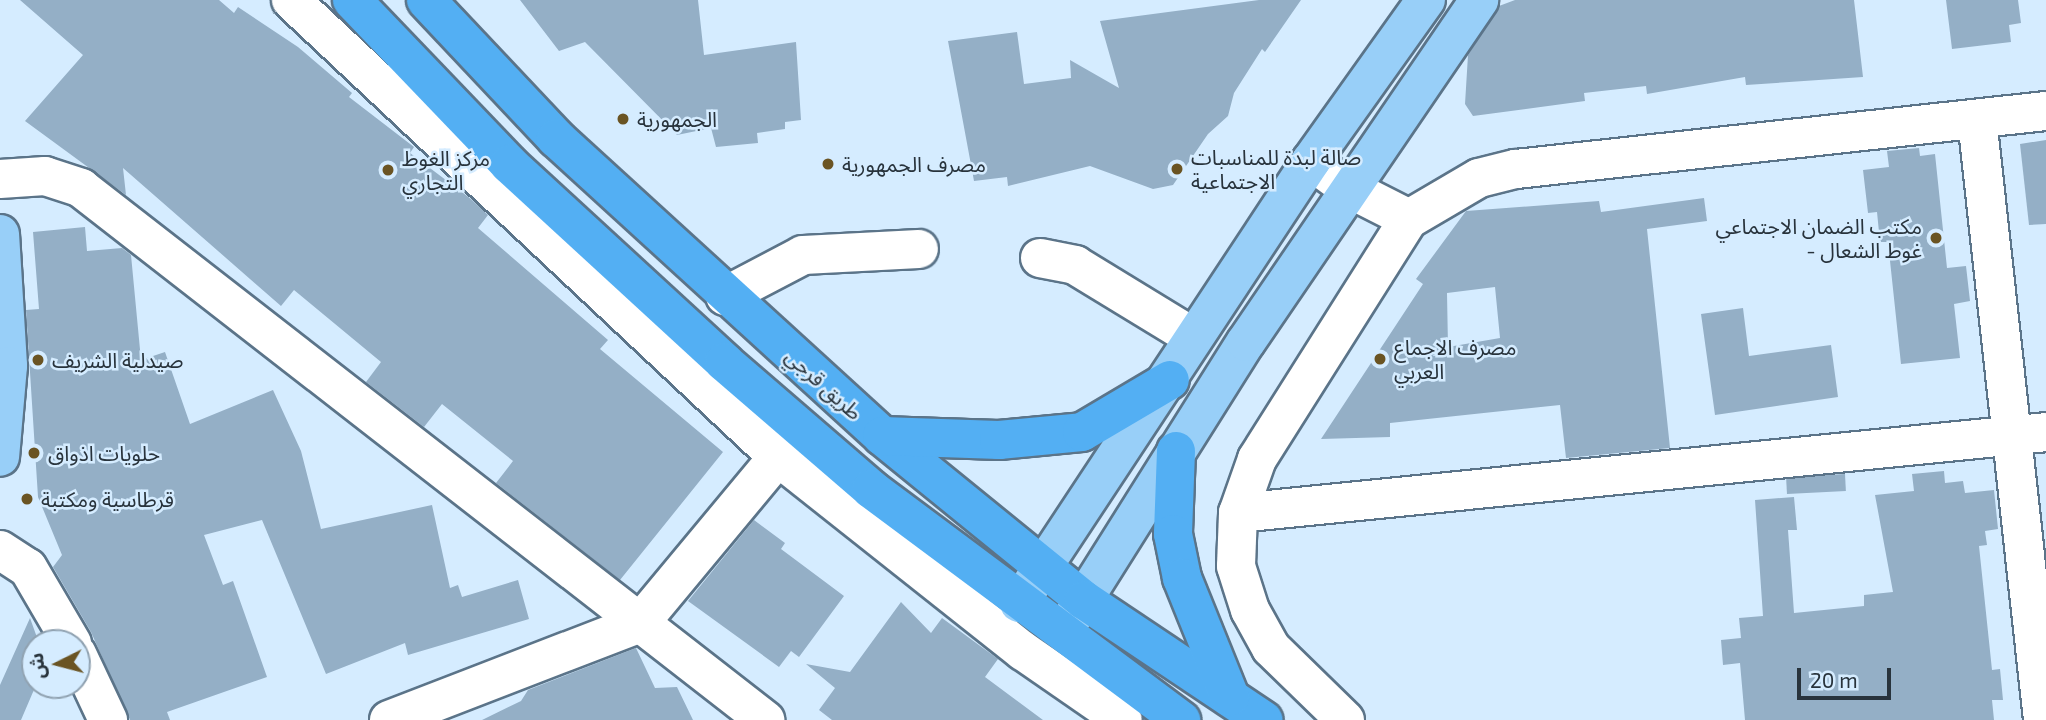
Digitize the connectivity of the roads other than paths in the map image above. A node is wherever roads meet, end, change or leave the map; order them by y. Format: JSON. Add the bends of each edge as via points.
{"nodes":[{"id":1,"x":291,"y":0,"type":"edge"},
{"id":2,"x":352,"y":0,"type":"edge"},
{"id":3,"x":426,"y":0,"type":"edge"},
{"id":4,"x":1426,"y":0,"type":"edge"},
{"id":5,"x":1479,"y":0,"type":"edge"},
{"id":6,"x":2046,"y":111,"type":"edge"},
{"id":7,"x":1977,"y":119,"type":"junction"},
{"id":8,"x":1311,"y":160,"type":"junction"},
{"id":9,"x":0,"y":179,"type":"edge"},
{"id":10,"x":1348,"y":188,"type":"junction"},
{"id":11,"x":1409,"y":219,"type":"junction"},
{"id":12,"x":0,"y":234,"type":"edge"},
{"id":13,"x":919,"y":249,"type":"dead end"},
{"id":14,"x":1040,"y":258,"type":"dead end"},
{"id":15,"x":725,"y":296,"type":"junction"},
{"id":16,"x":1193,"y":337,"type":"junction"},
{"id":17,"x":1170,"y":380,"type":"junction"},
{"id":18,"x":2028,"y":434,"type":"edge"},
{"id":19,"x":883,"y":436,"type":"junction"},
{"id":20,"x":2,"y":446,"type":"edge"},
{"id":21,"x":1176,"y":451,"type":"junction"},
{"id":22,"x":778,"y":457,"type":"junction"},
{"id":23,"x":1238,"y":513,"type":"junction"},
{"id":24,"x":0,"y":550,"type":"edge"},
{"id":25,"x":1044,"y":567,"type":"junction"},
{"id":26,"x":1084,"y":600,"type":"junction"},
{"id":27,"x":1019,"y":603,"type":"junction"},
{"id":28,"x":640,"y":623,"type":"junction"},
{"id":29,"x":64,"y":629,"type":"edge"},
{"id":30,"x":1062,"y":633,"type":"junction"},
{"id":31,"x":91,"y":684,"type":"edge"},
{"id":32,"x":1231,"y":699,"type":"junction"},
{"id":33,"x":108,"y":720,"type":"edge"},
{"id":34,"x":389,"y":720,"type":"edge"},
{"id":35,"x":765,"y":720,"type":"edge"},
{"id":36,"x":1123,"y":720,"type":"edge"},
{"id":37,"x":1181,"y":720,"type":"edge"},
{"id":38,"x":1263,"y":720,"type":"edge"},
{"id":39,"x":1345,"y":720,"type":"edge"},
{"id":40,"x":2043,"y":720,"type":"edge"}],
"edges":[{"from":1,"to":22,"type":"street"},
{"from":2,"to":27,"type":"highway","via":[[509,164],[724,362],[871,489]]},
{"from":3,"to":15,"type":"highway","name":"طريق قرجي","via":[[556,138]]},
{"from":4,"to":8,"type":"main road"},
{"from":5,"to":10,"type":"main road"},
{"from":6,"to":7,"type":"street"},
{"from":7,"to":11,"type":"street","via":[[1516,169],[1479,178]]},
{"from":7,"to":18,"type":"street"},
{"from":8,"to":10,"type":"street"},
{"from":8,"to":16,"type":"main road"},
{"from":9,"to":28,"type":"street","via":[[45,176],[81,188]]},
{"from":10,"to":11,"type":"street"},
{"from":10,"to":21,"type":"main road"},
{"from":11,"to":23,"type":"street","via":[[1256,459]]},
{"from":12,"to":20,"type":"main road","via":[[8,366]]},
{"from":13,"to":15,"type":"street","via":[[803,255]]},
{"from":14,"to":16,"type":"street","via":[[1075,265]]},
{"from":15,"to":19,"type":"highway","name":"طريق قرجي"},
{"from":16,"to":17,"type":"main road"},
{"from":17,"to":19,"type":"highway","via":[[1082,432],[999,440]]},
{"from":17,"to":25,"type":"main road"},
{"from":18,"to":23,"type":"street"},
{"from":18,"to":40,"type":"street"},
{"from":19,"to":25,"type":"highway","name":"طريق قرجي"},
{"from":21,"to":26,"type":"main road"},
{"from":21,"to":32,"type":"highway","via":[[1173,534],[1182,578]]},
{"from":22,"to":28,"type":"street"},
{"from":22,"to":36,"type":"street","via":[[1023,651]]},
{"from":23,"to":39,"type":"street","via":[[1236,566],[1250,610],[1270,648]]},
{"from":24,"to":29,"type":"street","via":[[28,568]]},
{"from":25,"to":26,"type":"highway","name":"طريق قرجي"},
{"from":25,"to":27,"type":"main road"},
{"from":26,"to":30,"type":"main road"},
{"from":26,"to":32,"type":"highway","name":"طريق قرجي"},
{"from":27,"to":30,"type":"highway"},
{"from":28,"to":34,"type":"street"},
{"from":28,"to":35,"type":"street"},
{"from":30,"to":37,"type":"highway"},
{"from":31,"to":33,"type":"street"},
{"from":32,"to":38,"type":"highway","name":"طريق قرجي"}]}
